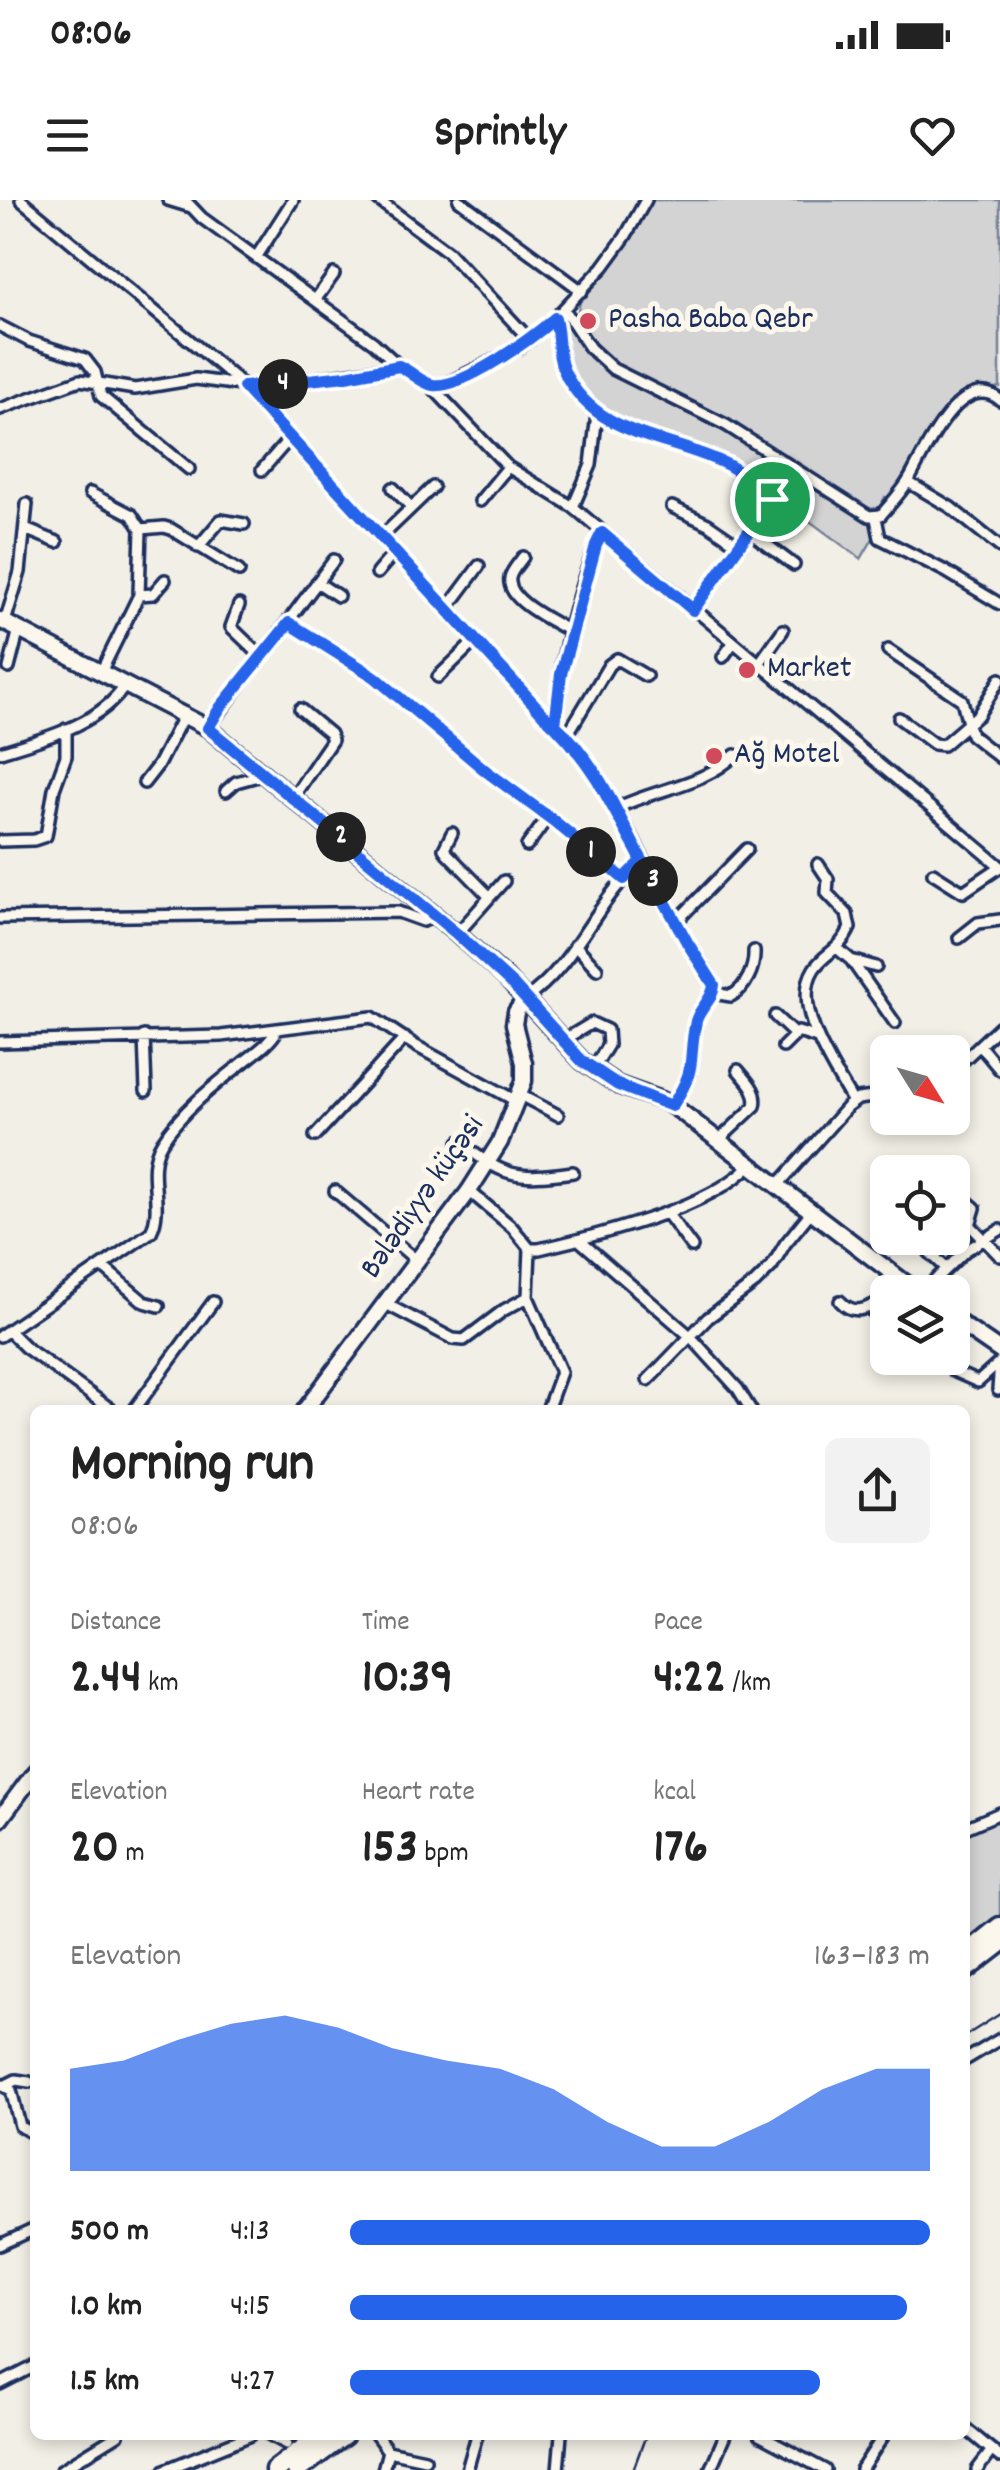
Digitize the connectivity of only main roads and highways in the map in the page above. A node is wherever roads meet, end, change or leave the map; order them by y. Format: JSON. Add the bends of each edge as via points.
{"nodes":[{"id":1,"x":1000,"y":1928,"type":"edge"},
{"id":2,"x":1000,"y":1943,"type":"edge"},
{"id":3,"x":970,"y":1950,"type":"edge"},
{"id":4,"x":970,"y":1966,"type":"edge"},
{"id":5,"x":315,"y":2440,"type":"edge"},
{"id":6,"x":332,"y":2440,"type":"edge"},
{"id":7,"x":293,"y":2457,"type":"edge"},
{"id":8,"x":276,"y":2470,"type":"edge"}],
"edges":[{"from":1,"to":3,"type":"highway"},
{"from":2,"to":4,"type":"highway"},
{"from":5,"to":7,"type":"highway"},
{"from":6,"to":7,"type":"highway"},
{"from":7,"to":8,"type":"highway"}]}
